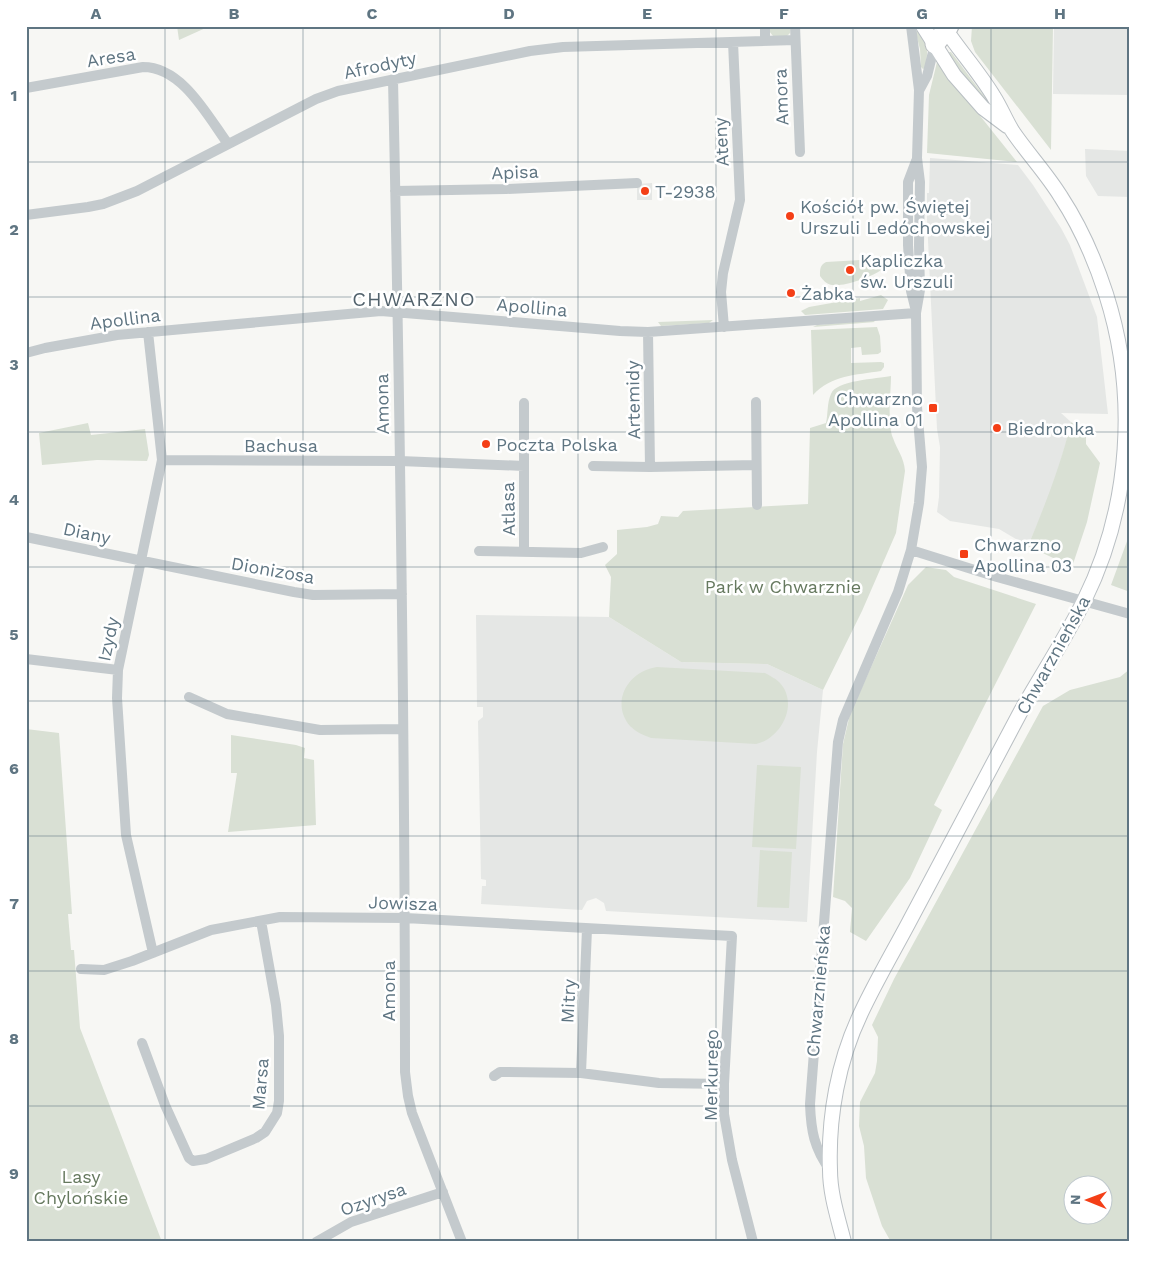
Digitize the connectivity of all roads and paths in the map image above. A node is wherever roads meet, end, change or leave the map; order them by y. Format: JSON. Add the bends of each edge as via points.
{"nodes":[{"id":1,"x":765,"y":26,"type":"edge"},
{"id":2,"x":795,"y":26,"type":"edge"},
{"id":3,"x":911,"y":26,"type":"edge"},
{"id":4,"x":923,"y":26,"type":"edge"},
{"id":5,"x":943,"y":32,"type":"edge"},
{"id":6,"x":765,"y":40,"type":"junction"},
{"id":7,"x":796,"y":40,"type":"junction"},
{"id":8,"x":732,"y":42,"type":"junction"},
{"id":9,"x":393,"y":79,"type":"junction"},
{"id":10,"x":26,"y":88,"type":"edge"},
{"id":11,"x":919,"y":90,"type":"junction"},
{"id":12,"x":1012,"y":130,"type":"junction"},
{"id":13,"x":228,"y":144,"type":"junction"},
{"id":14,"x":800,"y":152,"type":"dead end"},
{"id":15,"x":637,"y":183,"type":"dead end"},
{"id":16,"x":394,"y":191,"type":"junction"},
{"id":17,"x":27,"y":212,"type":"edge"},
{"id":18,"x":397,"y":311,"type":"junction"},
{"id":19,"x":916,"y":313,"type":"junction"},
{"id":20,"x":724,"y":327,"type":"junction"},
{"id":21,"x":148,"y":332,"type":"junction"},
{"id":22,"x":648,"y":332,"type":"junction"},
{"id":23,"x":26,"y":353,"type":"edge"},
{"id":24,"x":756,"y":402,"type":"dead end"},
{"id":25,"x":524,"y":403,"type":"dead end"},
{"id":26,"x":162,"y":460,"type":"junction"},
{"id":27,"x":400,"y":461,"type":"junction"},
{"id":28,"x":756,"y":465,"type":"junction"},
{"id":29,"x":524,"y":466,"type":"junction"},
{"id":30,"x":593,"y":466,"type":"dead end"},
{"id":31,"x":650,"y":467,"type":"junction"},
{"id":32,"x":757,"y":505,"type":"dead end"},
{"id":33,"x":26,"y":537,"type":"edge"},
{"id":34,"x":603,"y":547,"type":"dead end"},
{"id":35,"x":479,"y":550,"type":"dead end"},
{"id":36,"x":911,"y":550,"type":"junction"},
{"id":37,"x":524,"y":552,"type":"junction"},
{"id":38,"x":141,"y":561,"type":"junction"},
{"id":39,"x":402,"y":594,"type":"junction"},
{"id":40,"x":1084,"y":601,"type":"junction"},
{"id":41,"x":1130,"y":614,"type":"edge"},
{"id":42,"x":26,"y":659,"type":"edge"},
{"id":43,"x":118,"y":670,"type":"junction"},
{"id":44,"x":189,"y":697,"type":"dead end"},
{"id":45,"x":402,"y":729,"type":"junction"},
{"id":46,"x":405,"y":918,"type":"junction"},
{"id":47,"x":261,"y":921,"type":"junction"},
{"id":48,"x":588,"y":929,"type":"junction"},
{"id":49,"x":732,"y":936,"type":"joint"},
{"id":50,"x":153,"y":953,"type":"junction"},
{"id":51,"x":81,"y":969,"type":"dead end"},
{"id":52,"x":142,"y":1044,"type":"dead end"},
{"id":53,"x":581,"y":1073,"type":"junction"},
{"id":54,"x":494,"y":1076,"type":"dead end"},
{"id":55,"x":724,"y":1084,"type":"junction"},
{"id":56,"x":830,"y":1170,"type":"junction"},
{"id":57,"x":443,"y":1192,"type":"junction"},
{"id":58,"x":316,"y":1242,"type":"edge"},
{"id":59,"x":462,"y":1242,"type":"edge"},
{"id":60,"x":753,"y":1242,"type":"edge"},
{"id":61,"x":844,"y":1242,"type":"edge"}],
"edges":[{"from":1,"to":6,"type":"street"},
{"from":2,"to":7,"type":"street"},
{"from":3,"to":11,"type":"street","name":"Chwarznieńska"},
{"from":4,"to":5,"type":"street","name":"Chwarznieńska"},
{"from":5,"to":11,"type":"street","name":"Chwarznieńska"},
{"from":5,"to":12,"type":"street","name":"Chwarznieńska","via":[[993,96]]},
{"from":5,"to":12,"type":"street","name":"Chwarznieńska","via":[[954,75],[983,108]]},
{"from":6,"to":7,"type":"street","name":"Afrodyty"},
{"from":6,"to":8,"type":"street","name":"Afrodyty"},
{"from":7,"to":14,"type":"street","name":"Amora"},
{"from":8,"to":9,"type":"street","name":"Afrodyty","via":[[563,47]]},
{"from":8,"to":20,"type":"street","name":"Ateny","via":[[740,200],[720,292]]},
{"from":9,"to":13,"type":"street","name":"Afrodyty","via":[[323,95]]},
{"from":9,"to":16,"type":"street","name":"Amona"},
{"from":10,"to":13,"type":"street","name":"Aresa","via":[[143,67],[159,69],[178,79]]},
{"from":11,"to":19,"type":"street","name":"Chwarznieńska","via":[[920,290]]},
{"from":12,"to":40,"type":"street","name":"Chwarznieńska","via":[[1073,216],[1105,293],[1119,349],[1124,410],[1121,485],[1107,544]]},
{"from":13,"to":17,"type":"street","name":"Afrodyty","via":[[122,198],[88,207]]},
{"from":15,"to":16,"type":"street","name":"Apisa"},
{"from":16,"to":18,"type":"street","name":"Amona"},
{"from":18,"to":21,"type":"street","name":"Apollina"},
{"from":18,"to":22,"type":"street","name":"Apollina"},
{"from":18,"to":27,"type":"street","name":"Amona"},
{"from":19,"to":20,"type":"street","name":"Apollina"},
{"from":19,"to":36,"type":"street","name":"Chwarznieńska","via":[[917,407],[922,467]]},
{"from":20,"to":22,"type":"street","name":"Apollina"},
{"from":21,"to":23,"type":"street","name":"Apollina","via":[[94,338]]},
{"from":21,"to":26,"type":"street","name":"Izydy"},
{"from":22,"to":31,"type":"street","name":"Artemidy"},
{"from":24,"to":28,"type":"street"},
{"from":25,"to":29,"type":"street","name":"Atlasa"},
{"from":26,"to":27,"type":"street","name":"Bachusa"},
{"from":26,"to":38,"type":"street","name":"Izydy"},
{"from":27,"to":29,"type":"street","name":"Atlasa"},
{"from":27,"to":39,"type":"street","name":"Amona"},
{"from":28,"to":31,"type":"street"},
{"from":28,"to":32,"type":"street"},
{"from":29,"to":37,"type":"street","name":"Atlasa"},
{"from":30,"to":31,"type":"street"},
{"from":33,"to":38,"type":"street","name":"Diany"},
{"from":34,"to":37,"type":"street","name":"Atlasa","via":[[581,553]]},
{"from":35,"to":37,"type":"street","name":"Atlasa"},
{"from":36,"to":40,"type":"street"},
{"from":36,"to":56,"type":"street","name":"Chwarznieńska","via":[[898,592],[843,720],[838,742],[810,1104],[813,1136],[820,1157]]},
{"from":38,"to":39,"type":"street","name":"Dionizosa","via":[[313,595]]},
{"from":38,"to":43,"type":"street","name":"Izydy"},
{"from":39,"to":45,"type":"street","name":"Amona"},
{"from":40,"to":41,"type":"street"},
{"from":40,"to":56,"type":"street","name":"Chwarznieńska","via":[[860,1014],[838,1084],[831,1130]]},
{"from":42,"to":43,"type":"street"},
{"from":43,"to":50,"type":"street","name":"Izydy","via":[[125,828]]},
{"from":44,"to":45,"type":"street","via":[[227,714],[306,729]]},
{"from":45,"to":46,"type":"street","name":"Amona"},
{"from":46,"to":47,"type":"street","name":"Jowisza","via":[[280,917]]},
{"from":46,"to":48,"type":"street","name":"Jowisza"},
{"from":46,"to":57,"type":"street","name":"Amona","via":[[406,1086],[412,1113]]},
{"from":47,"to":50,"type":"street","name":"Jowisza","via":[[211,930]]},
{"from":47,"to":52,"type":"street","name":"Marsa","via":[[279,1036],[279,1101],[277,1113],[265,1132],[206,1159],[193,1161],[165,1105]]},
{"from":48,"to":49,"type":"street","name":"Jowisza"},
{"from":48,"to":53,"type":"street","name":"Mitry"},
{"from":49,"to":55,"type":"street","name":"Merkurego"},
{"from":50,"to":51,"type":"street","name":"Jowisza","via":[[104,970]]},
{"from":53,"to":54,"type":"street","via":[[500,1072]]},
{"from":53,"to":55,"type":"street","via":[[660,1083]]},
{"from":55,"to":60,"type":"street","name":"Merkurego","via":[[726,1133]]},
{"from":56,"to":61,"type":"street","name":"Chwarznieńska"},
{"from":57,"to":58,"type":"street","name":"Ozyrysa","via":[[351,1222]]},
{"from":57,"to":59,"type":"street","name":"Amona"}]}
